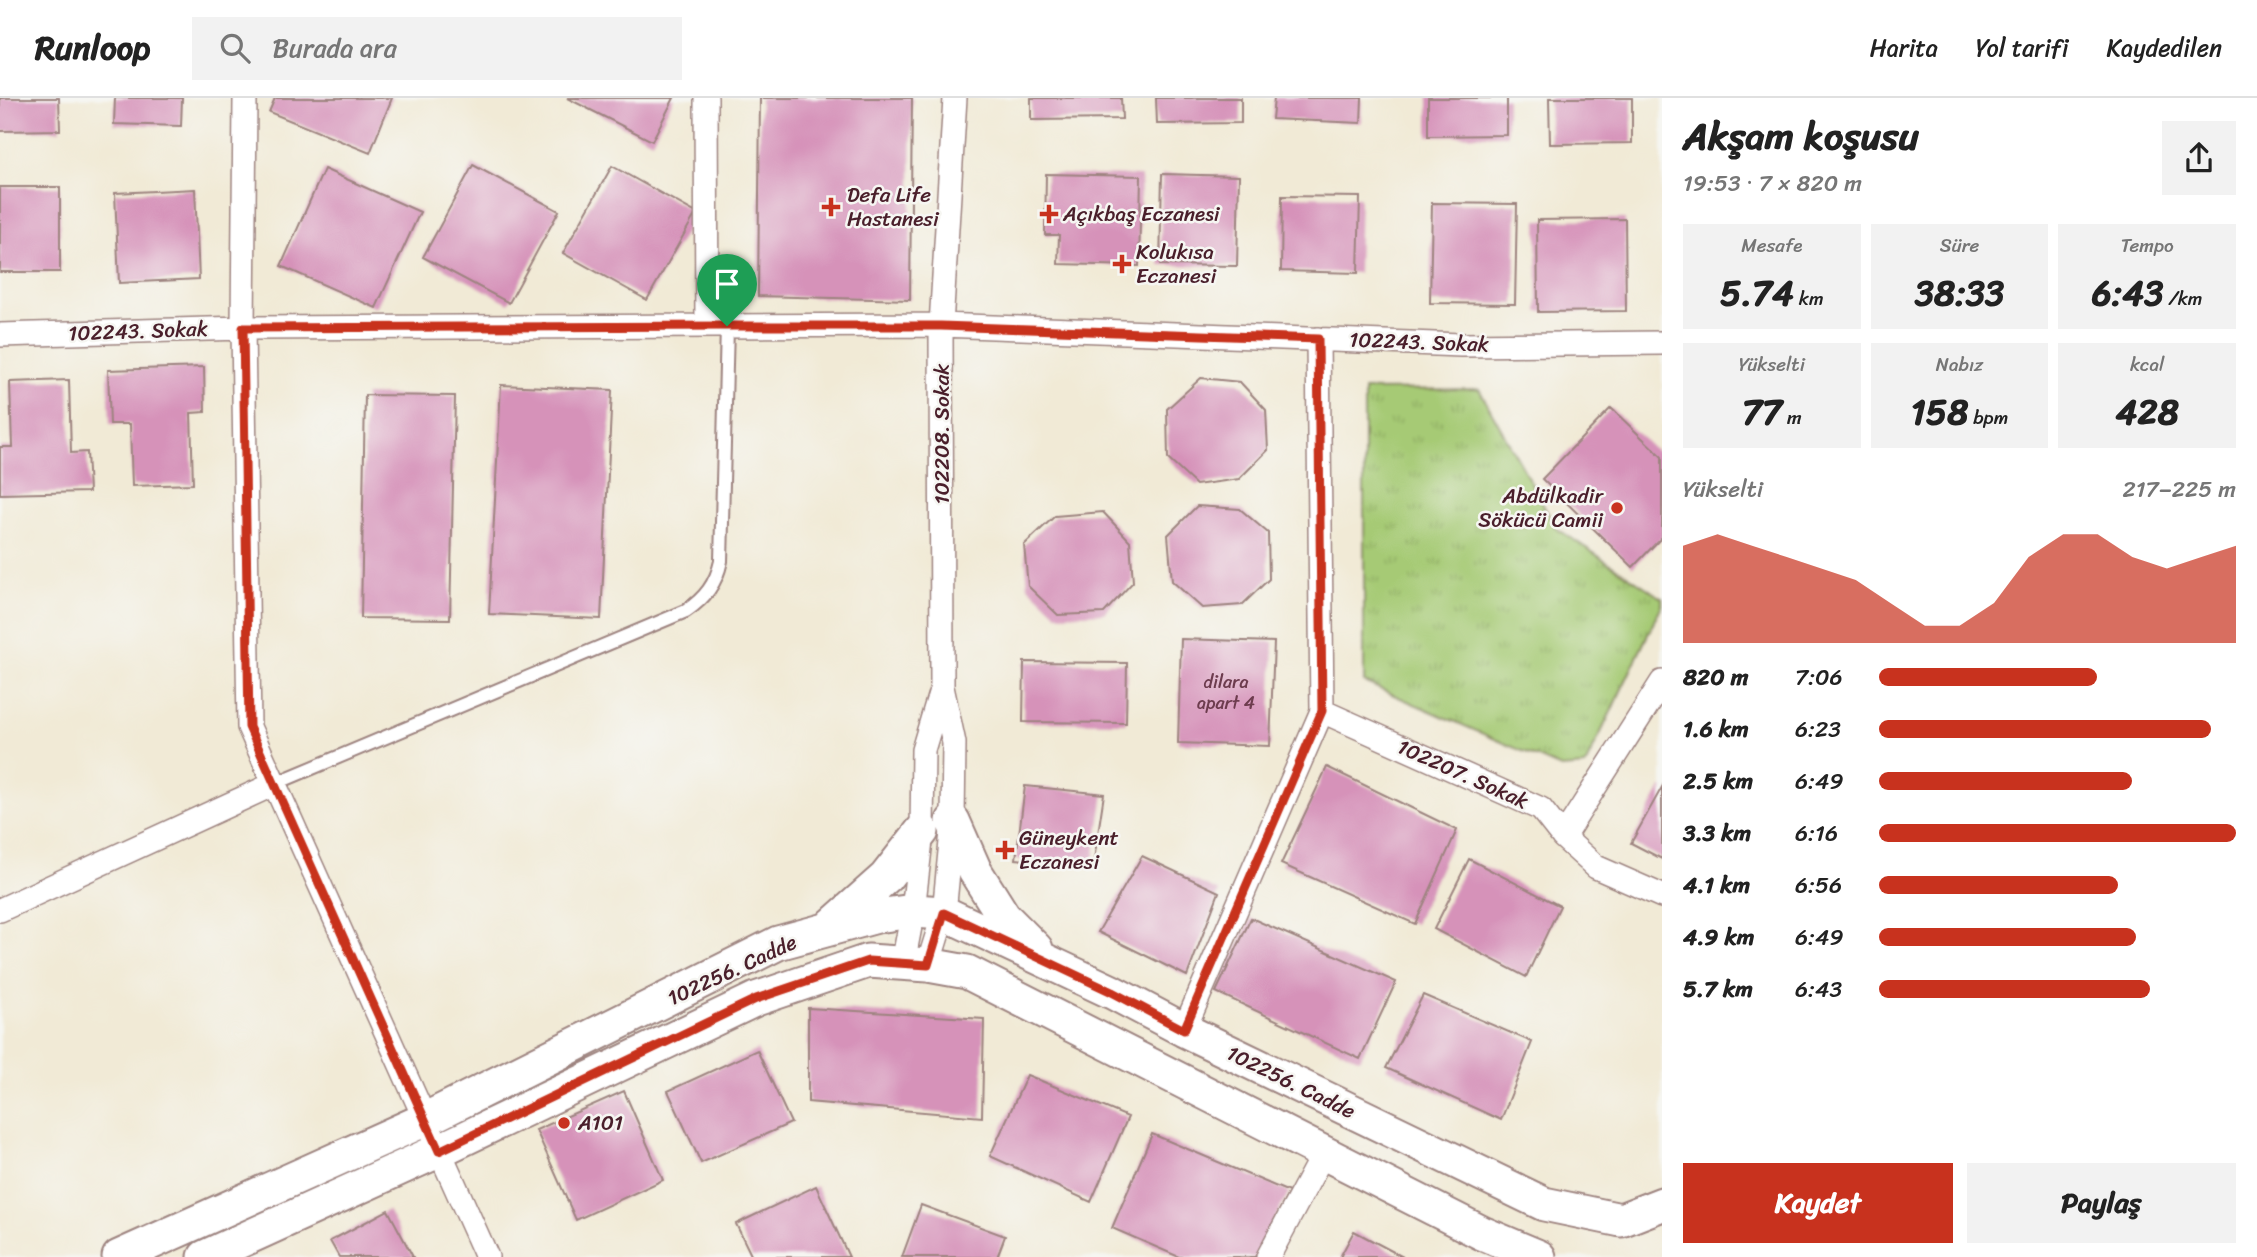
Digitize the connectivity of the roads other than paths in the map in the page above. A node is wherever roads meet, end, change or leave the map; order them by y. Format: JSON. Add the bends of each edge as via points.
{"nodes":[{"id":1,"x":245,"y":98,"type":"edge"},
{"id":2,"x":706,"y":98,"type":"edge"},
{"id":3,"x":955,"y":98,"type":"edge"},
{"id":4,"x":717,"y":326,"type":"junction"},
{"id":5,"x":941,"y":326,"type":"junction"},
{"id":6,"x":243,"y":328,"type":"junction"},
{"id":7,"x":0,"y":335,"type":"edge"},
{"id":8,"x":1318,"y":339,"type":"junction"},
{"id":9,"x":1662,"y":343,"type":"edge"},
{"id":10,"x":1662,"y":682,"type":"edge"},
{"id":11,"x":942,"y":687,"type":"junction"},
{"id":12,"x":1322,"y":711,"type":"junction"},
{"id":13,"x":274,"y":784,"type":"junction"},
{"id":14,"x":953,"y":821,"type":"junction"},
{"id":15,"x":922,"y":831,"type":"junction"},
{"id":16,"x":1563,"y":837,"type":"junction"},
{"id":17,"x":1662,"y":896,"type":"edge"},
{"id":18,"x":0,"y":910,"type":"edge"},
{"id":19,"x":928,"y":912,"type":"junction"},
{"id":20,"x":825,"y":930,"type":"junction"},
{"id":21,"x":915,"y":964,"type":"junction"},
{"id":22,"x":1052,"y":965,"type":"junction"},
{"id":23,"x":1184,"y":1030,"type":"junction"},
{"id":24,"x":424,"y":1120,"type":"junction"},
{"id":25,"x":439,"y":1151,"type":"junction"},
{"id":26,"x":1324,"y":1152,"type":"junction"},
{"id":27,"x":1662,"y":1204,"type":"edge"},
{"id":28,"x":119,"y":1257,"type":"edge"},
{"id":29,"x":205,"y":1257,"type":"edge"},
{"id":30,"x":487,"y":1257,"type":"edge"},
{"id":31,"x":1268,"y":1257,"type":"edge"},
{"id":32,"x":1539,"y":1257,"type":"edge"}],
"edges":[{"from":1,"to":6,"type":"street"},
{"from":2,"to":4,"type":"street"},
{"from":3,"to":5,"type":"street","name":"102208. Sokak"},
{"from":4,"to":5,"type":"street","name":"102243. Sokak"},
{"from":4,"to":6,"type":"street","name":"102243. Sokak"},
{"from":4,"to":13,"type":"lane","via":[[721,561],[714,583],[698,603]]},
{"from":5,"to":8,"type":"street","name":"102243. Sokak"},
{"from":5,"to":11,"type":"street","name":"102208. Sokak"},
{"from":6,"to":7,"type":"street","name":"102243. Sokak"},
{"from":6,"to":13,"type":"street","via":[[249,727]]},
{"from":8,"to":9,"type":"street","name":"102243. Sokak","via":[[1461,345]]},
{"from":8,"to":12,"type":"street"},
{"from":10,"to":16,"type":"street"},
{"from":11,"to":14,"type":"street","name":"102208. Sokak","via":[[954,743]]},
{"from":11,"to":15,"type":"street","name":"102208. Sokak","via":[[923,750]]},
{"from":12,"to":16,"type":"street","name":"102207. Sokak","via":[[1541,809]]},
{"from":12,"to":23,"type":"street"},
{"from":13,"to":18,"type":"street"},
{"from":13,"to":24,"type":"street"},
{"from":14,"to":19,"type":"street","name":"102208. Sokak"},
{"from":14,"to":22,"type":"street","via":[[975,872],[1004,917]]},
{"from":15,"to":19,"type":"street","name":"102208. Sokak"},
{"from":15,"to":20,"type":"street","via":[[886,877]]},
{"from":16,"to":17,"type":"street","name":"102207. Sokak","via":[[1596,867]]},
{"from":19,"to":20,"type":"street","name":"102256. Cadde","via":[[877,916]]},
{"from":19,"to":21,"type":"street","name":"102208. Sokak"},
{"from":19,"to":21,"type":"street","name":"102208. Sokak"},
{"from":19,"to":22,"type":"street","name":"102256. Cadde"},
{"from":20,"to":24,"type":"street","name":"102256. Cadde","via":[[778,943]]},
{"from":21,"to":25,"type":"street","name":"102256. Cadde","via":[[868,961],[756,999]]},
{"from":21,"to":26,"type":"street","name":"102256. Cadde","via":[[967,972]]},
{"from":22,"to":23,"type":"street","name":"102256. Cadde"},
{"from":23,"to":27,"type":"street","name":"102256. Cadde","via":[[1544,1204],[1621,1220]]},
{"from":24,"to":25,"type":"street"},
{"from":24,"to":28,"type":"street","name":"102256. Cadde"},
{"from":25,"to":29,"type":"street","name":"102256. Cadde"},
{"from":25,"to":30,"type":"street"},
{"from":26,"to":31,"type":"street"},
{"from":26,"to":32,"type":"street","name":"102256. Cadde"}]}
